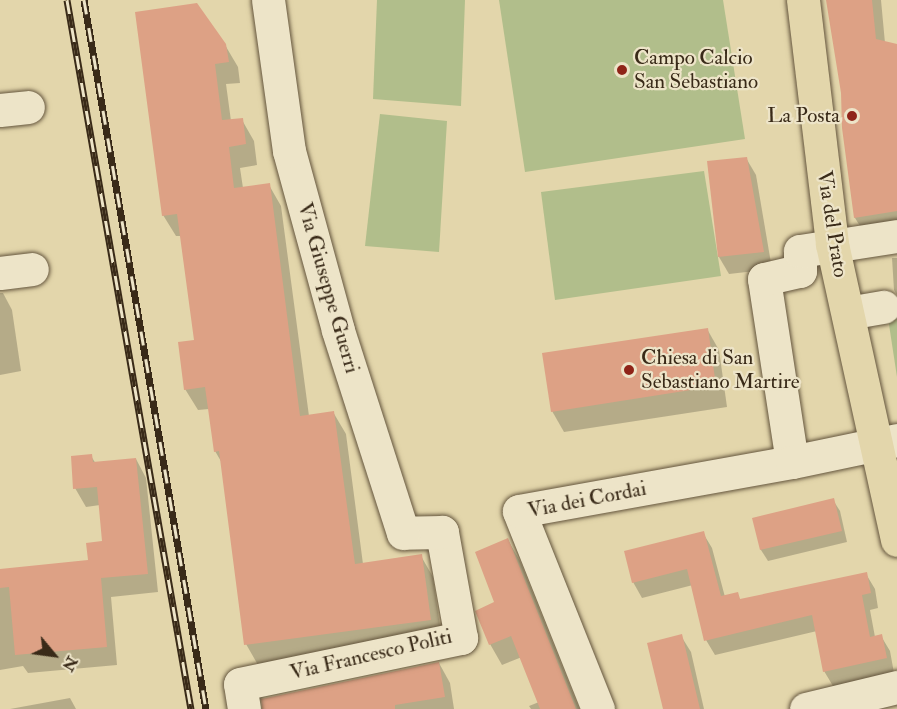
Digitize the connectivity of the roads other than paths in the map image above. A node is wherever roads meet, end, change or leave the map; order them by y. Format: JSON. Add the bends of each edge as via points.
{"nodes":[{"id":1,"x":268,"y":0,"type":"edge"},
{"id":2,"x":803,"y":0,"type":"edge"},
{"id":3,"x":897,"y":236,"type":"edge"},
{"id":4,"x":832,"y":244,"type":"junction"},
{"id":5,"x":883,"y":307,"type":"dead end"},
{"id":6,"x":848,"y":312,"type":"junction"},
{"id":7,"x":886,"y":442,"type":"edge"},
{"id":8,"x":792,"y":462,"type":"junction"},
{"id":9,"x":442,"y":532,"type":"joint"},
{"id":10,"x":897,"y":540,"type":"edge"},
{"id":11,"x":897,"y":687,"type":"edge"},
{"id":12,"x":244,"y":709,"type":"edge"},
{"id":13,"x":598,"y":709,"type":"edge"},
{"id":14,"x":806,"y":709,"type":"edge"}],
"edges":[{"from":1,"to":9,"type":"street","name":"Via Giuseppe Guerri","via":[[289,151],[338,330],[403,533]]},
{"from":2,"to":4,"type":"main road","name":"Via del Prato"},
{"from":3,"to":4,"type":"street"},
{"from":4,"to":6,"type":"main road","name":"Via del Prato"},
{"from":4,"to":8,"type":"street","via":[[800,251],[800,271],[764,279]]},
{"from":5,"to":6,"type":"street"},
{"from":6,"to":7,"type":"main road","name":"Via del Prato"},
{"from":7,"to":8,"type":"street"},
{"from":7,"to":10,"type":"main road","name":"Via del Prato"},
{"from":8,"to":13,"type":"street","name":"Via dei Cordai","via":[[519,511]]},
{"from":9,"to":12,"type":"street","name":"Via Francesco Politi","via":[[461,638],[240,684]]},
{"from":11,"to":14,"type":"street"}]}
